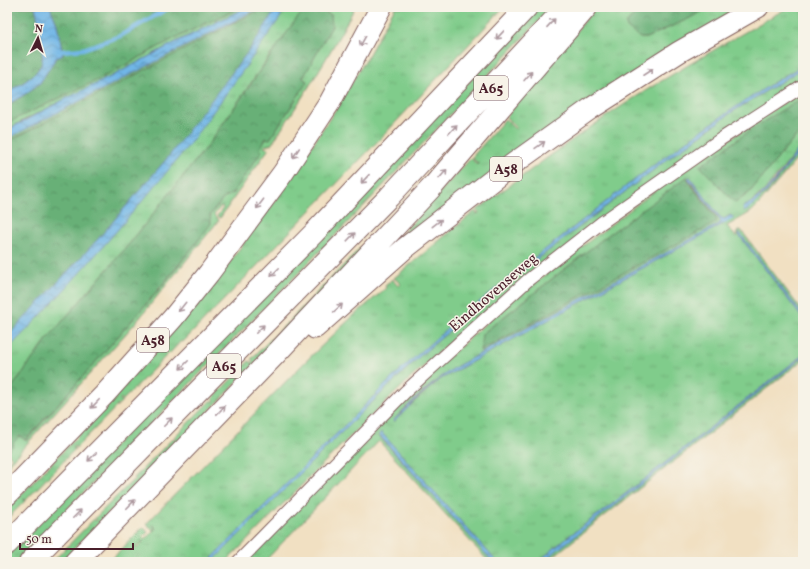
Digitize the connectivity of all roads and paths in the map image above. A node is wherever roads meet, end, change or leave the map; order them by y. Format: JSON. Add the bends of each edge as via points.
{"nodes":[{"id":1,"x":381,"y":7,"type":"edge"},
{"id":2,"x":527,"y":7,"type":"edge"},
{"id":3,"x":566,"y":7,"type":"edge"},
{"id":4,"x":587,"y":7,"type":"edge"},
{"id":5,"x":758,"y":7,"type":"edge"},
{"id":6,"x":803,"y":86,"type":"edge"},
{"id":7,"x":273,"y":356,"type":"junction"},
{"id":8,"x":7,"y":495,"type":"edge"},
{"id":9,"x":7,"y":544,"type":"edge"},
{"id":10,"x":30,"y":562,"type":"edge"},
{"id":11,"x":75,"y":562,"type":"edge"},
{"id":12,"x":238,"y":562,"type":"edge"}],
"edges":[{"from":1,"to":8,"type":"highway","number":"A58","one_way":true,"via":[[330,102],[283,172],[209,273],[173,318],[104,395]]},
{"from":2,"to":9,"type":"highway","number":"A65","one_way":true,"via":[[314,233]]},
{"from":10,"to":3,"type":"highway","number":"A65","one_way":true,"via":[[379,208]]},
{"from":7,"to":4,"type":"highway","number":"A58","one_way":true,"via":[[434,185]]},
{"from":7,"to":5,"type":"highway","number":"A58","one_way":true,"via":[[318,325],[404,249],[513,164],[679,52]]},
{"from":6,"to":12,"type":"street","name":"Eindhovenseweg","via":[[721,139],[607,219],[528,280],[405,392]]},
{"from":11,"to":7,"type":"highway","number":"A58","one_way":true}]}
